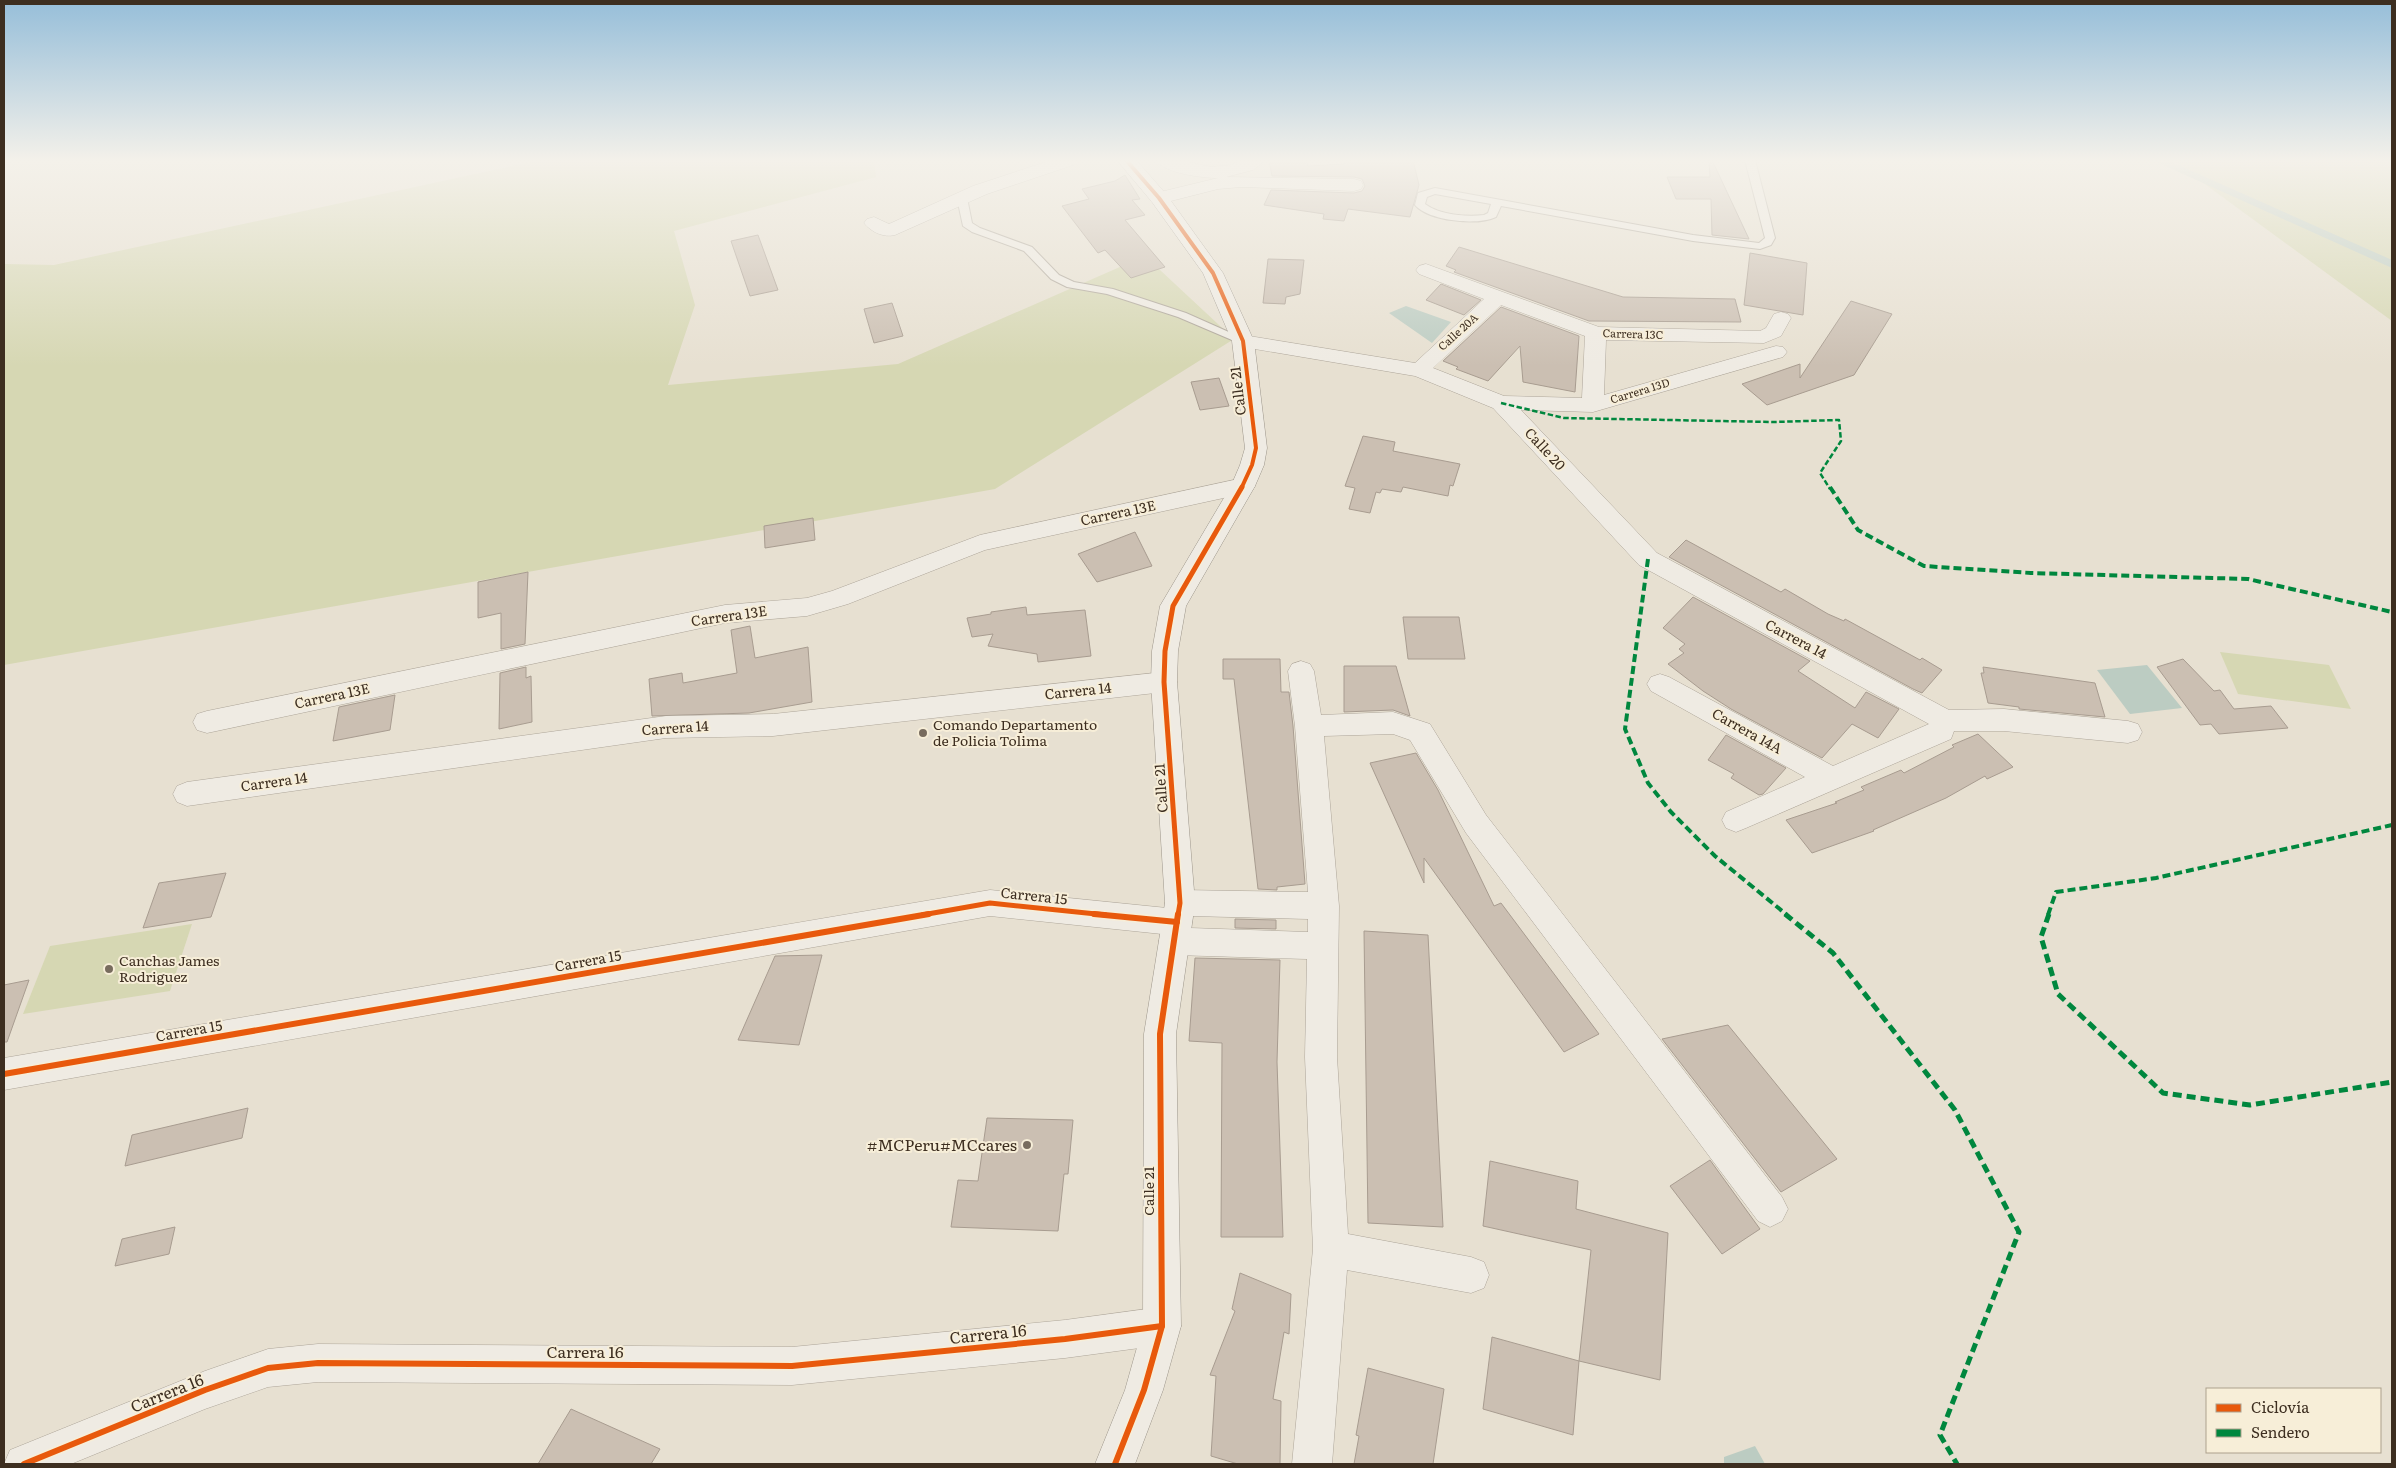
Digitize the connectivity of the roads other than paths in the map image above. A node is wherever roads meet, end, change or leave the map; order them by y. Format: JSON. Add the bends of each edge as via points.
{"nodes":[{"id":1,"x":974,"y":229,"type":"edge"},
{"id":2,"x":1181,"y":229,"type":"edge"},
{"id":3,"x":1641,"y":229,"type":"edge"},
{"id":4,"x":1768,"y":229,"type":"edge"},
{"id":5,"x":1426,"y":270,"type":"dead end"},
{"id":6,"x":1499,"y":296,"type":"junction"},
{"id":7,"x":1781,"y":318,"type":"dead end"},
{"id":8,"x":1596,"y":333,"type":"junction"},
{"id":9,"x":1243,"y":341,"type":"junction"},
{"id":10,"x":1776,"y":352,"type":"dead end"},
{"id":11,"x":1420,"y":370,"type":"junction"},
{"id":12,"x":1501,"y":403,"type":"junction"},
{"id":13,"x":1593,"y":406,"type":"junction"},
{"id":14,"x":1243,"y":486,"type":"junction"},
{"id":15,"x":1648,"y":559,"type":"joint"},
{"id":16,"x":1301,"y":672,"type":"dead end"},
{"id":17,"x":1164,"y":682,"type":"junction"},
{"id":18,"x":1660,"y":684,"type":"dead end"},
{"id":19,"x":1944,"y":721,"type":"junction"},
{"id":20,"x":207,"y":722,"type":"dead end"},
{"id":21,"x":1309,"y":726,"type":"junction"},
{"id":22,"x":2128,"y":732,"type":"dead end"},
{"id":23,"x":1833,"y":779,"type":"junction"},
{"id":24,"x":188,"y":794,"type":"dead end"},
{"id":25,"x":1736,"y":820,"type":"dead end"},
{"id":26,"x":1324,"y":906,"type":"junction"},
{"id":27,"x":1177,"y":922,"type":"junction"},
{"id":28,"x":1324,"y":946,"type":"junction"},
{"id":29,"x":4,"y":1074,"type":"edge"},
{"id":30,"x":1770,"y":1209,"type":"dead end"},
{"id":31,"x":1331,"y":1249,"type":"junction"},
{"id":32,"x":1471,"y":1275,"type":"dead end"},
{"id":33,"x":1162,"y":1326,"type":"junction"},
{"id":34,"x":24,"y":1464,"type":"edge"},
{"id":35,"x":1115,"y":1464,"type":"edge"},
{"id":36,"x":1312,"y":1464,"type":"edge"}],
"edges":[{"from":1,"to":9,"type":"lane","via":[[1028,249],[1055,277],[1071,285],[1109,292],[1182,315]]},
{"from":2,"to":9,"type":"street","name":"Calle 21","via":[[1213,273]]},
{"from":3,"to":4,"type":"lane","via":[[1754,247],[1765,245],[1770,238]]},
{"from":5,"to":6,"type":"street","name":"Carrera 13C"},
{"from":6,"to":8,"type":"street","name":"Carrera 13C"},
{"from":6,"to":11,"type":"street","name":"Calle 20A"},
{"from":7,"to":8,"type":"street","name":"Carrera 13C","via":[[1774,332],[1764,337]]},
{"from":8,"to":13,"type":"street"},
{"from":9,"to":11,"type":"street"},
{"from":9,"to":14,"type":"street","name":"Calle 21","via":[[1256,448]]},
{"from":10,"to":13,"type":"street","name":"Carrera 13D"},
{"from":11,"to":12,"type":"street","name":"Calle 20"},
{"from":12,"to":13,"type":"street","name":"Carrera 13D"},
{"from":12,"to":15,"type":"street","name":"Calle 20"},
{"from":14,"to":17,"type":"street","name":"Calle 21","via":[[1173,606],[1165,651]]},
{"from":14,"to":20,"type":"street","name":"Carrera 13E","via":[[980,543],[839,598],[807,607],[700,618],[660,629]]},
{"from":15,"to":19,"type":"street","name":"Carrera 14"},
{"from":16,"to":21,"type":"street"},
{"from":17,"to":24,"type":"street","name":"Carrera 14","via":[[773,725],[666,727]]},
{"from":17,"to":27,"type":"street","name":"Calle 21"},
{"from":18,"to":23,"type":"street","name":"Carrera 14A"},
{"from":19,"to":22,"type":"street","via":[[2004,720]]},
{"from":19,"to":23,"type":"street","via":[[1941,731]]},
{"from":21,"to":26,"type":"street"},
{"from":21,"to":30,"type":"street","via":[[1393,723],[1420,732],[1476,824]]},
{"from":23,"to":25,"type":"street"},
{"from":26,"to":27,"type":"street"},
{"from":26,"to":28,"type":"street"},
{"from":27,"to":28,"type":"street"},
{"from":27,"to":29,"type":"street","name":"Carrera 15","via":[[990,903]]},
{"from":27,"to":33,"type":"street","name":"Calle 21","via":[[1160,1034]]},
{"from":28,"to":31,"type":"street","via":[[1321,1057]]},
{"from":31,"to":32,"type":"street"},
{"from":31,"to":36,"type":"street"},
{"from":33,"to":34,"type":"street","name":"Carrera 16","via":[[792,1366],[318,1363],[268,1368],[205,1390]]},
{"from":33,"to":35,"type":"street","name":"Calle 21","via":[[1144,1390]]}]}
